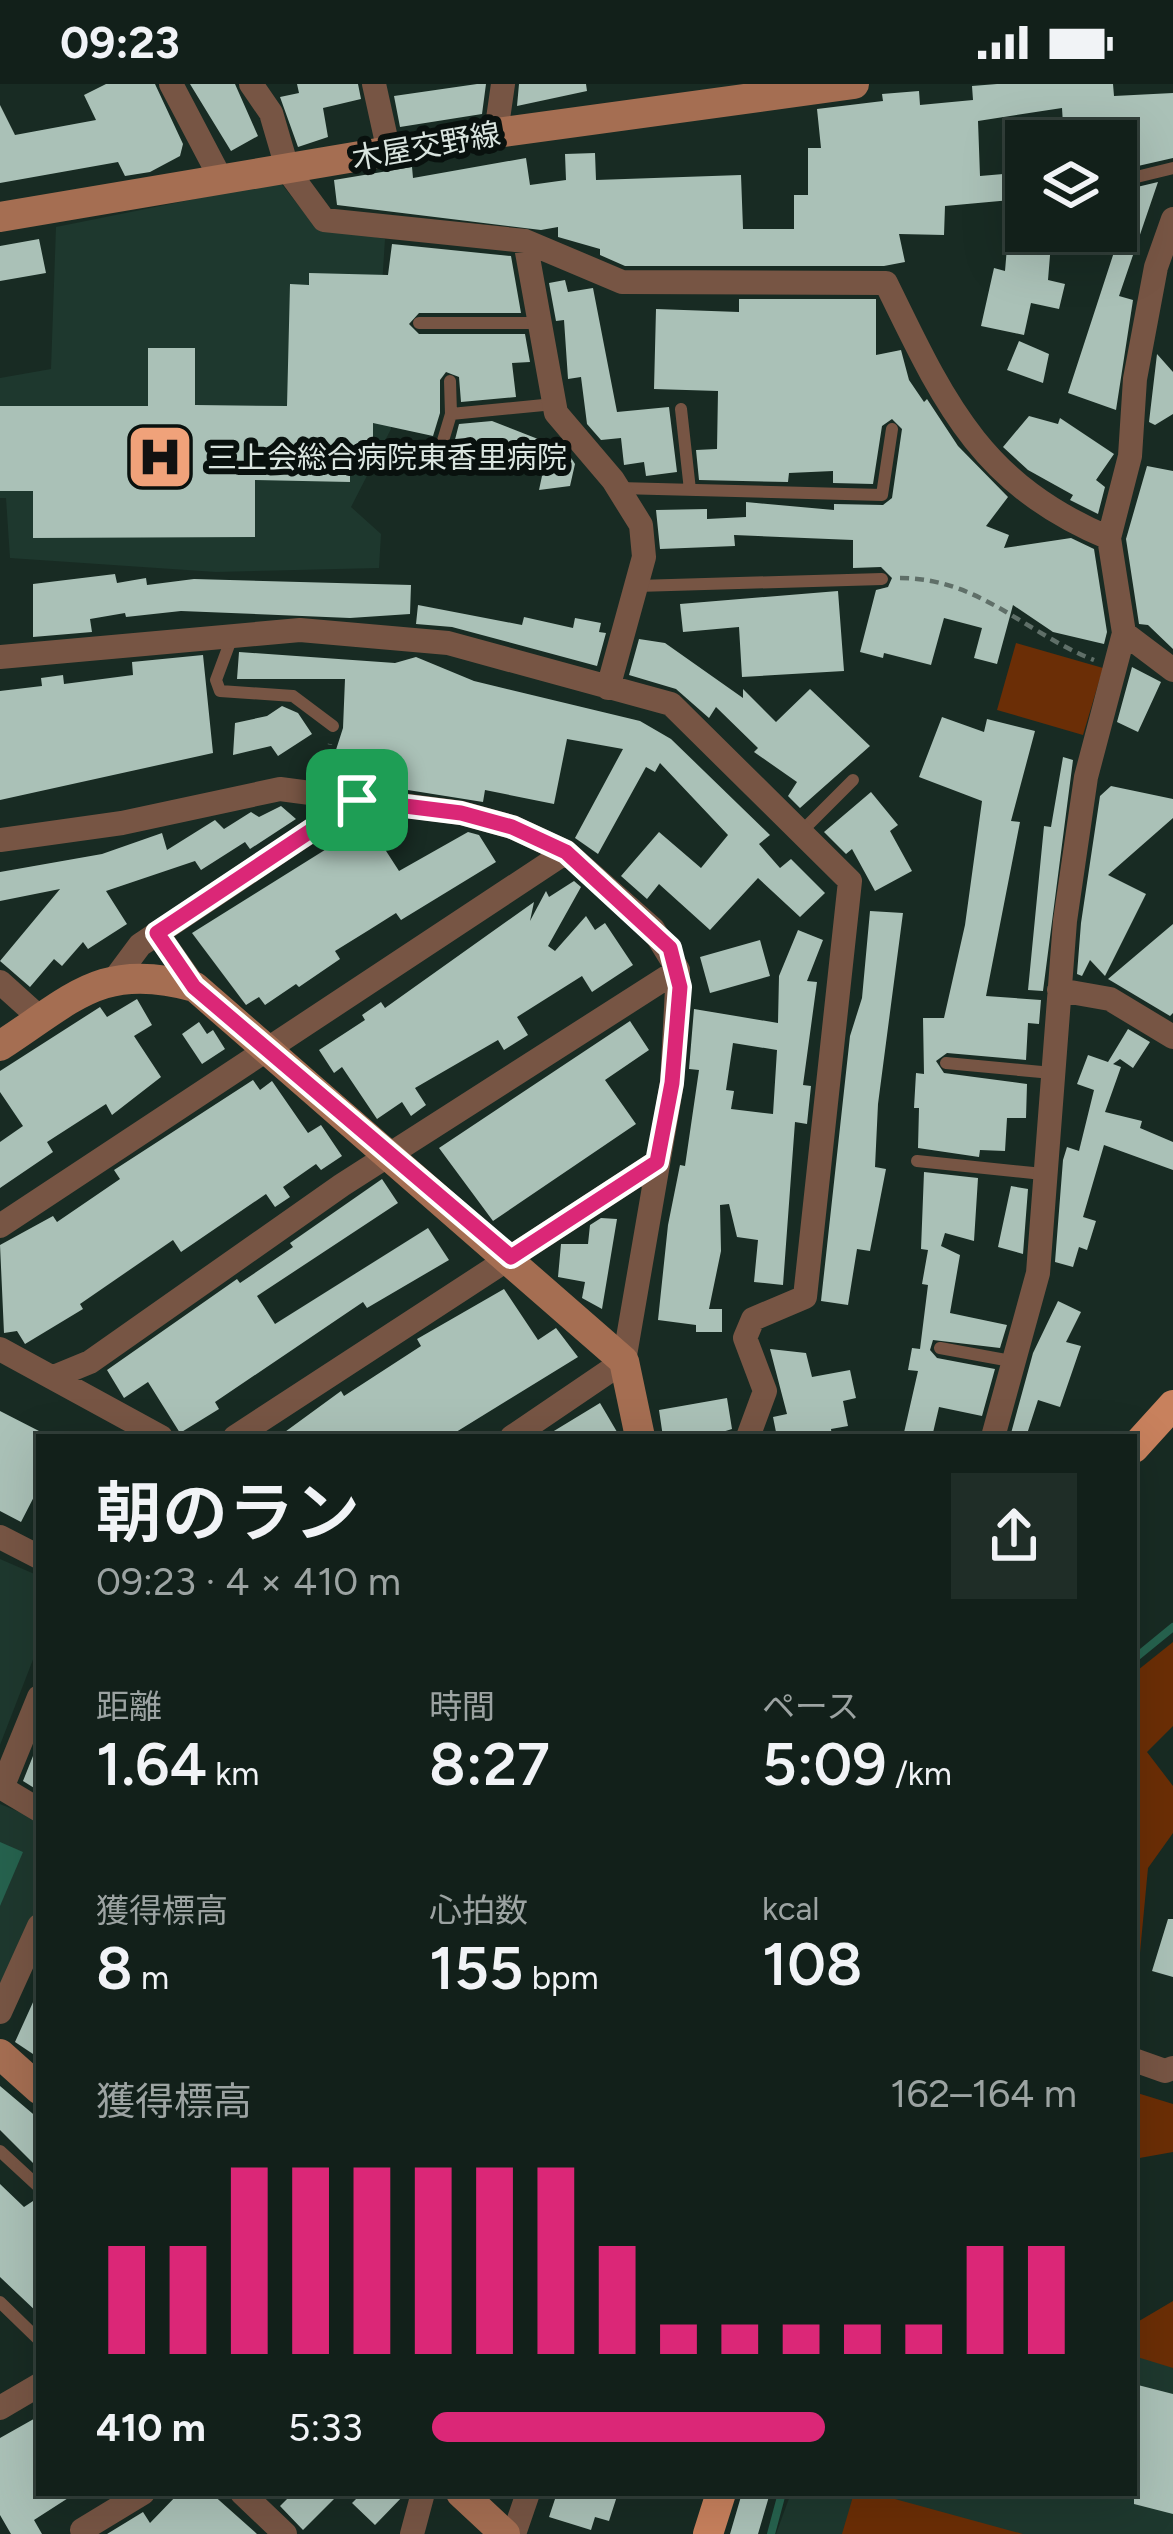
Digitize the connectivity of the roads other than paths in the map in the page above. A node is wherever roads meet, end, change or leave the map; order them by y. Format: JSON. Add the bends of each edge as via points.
{"nodes":[{"id":1,"x":171,"y":84,"type":"edge"},
{"id":2,"x":251,"y":84,"type":"edge"},
{"id":3,"x":374,"y":84,"type":"edge"},
{"id":4,"x":503,"y":84,"type":"edge"},
{"id":5,"x":854,"y":84,"type":"edge"},
{"id":6,"x":496,"y":134,"type":"junction"},
{"id":7,"x":389,"y":152,"type":"junction"},
{"id":8,"x":1173,"y":168,"type":"edge"},
{"id":9,"x":288,"y":171,"type":"junction"},
{"id":10,"x":1137,"y":177,"type":"edge"},
{"id":11,"x":222,"y":181,"type":"junction"},
{"id":12,"x":0,"y":217,"type":"edge"},
{"id":13,"x":1173,"y":219,"type":"edge"},
{"id":14,"x":525,"y":241,"type":"junction"},
{"id":15,"x":418,"y":323,"type":"dead end"},
{"id":16,"x":539,"y":323,"type":"junction"},
{"id":17,"x":450,"y":381,"type":"dead end"},
{"id":18,"x":554,"y":404,"type":"junction"},
{"id":19,"x":681,"y":409,"type":"dead end"},
{"id":20,"x":451,"y":414,"type":"junction"},
{"id":21,"x":892,"y":429,"type":"dead end"},
{"id":22,"x":442,"y":444,"type":"dead end"},
{"id":23,"x":617,"y":488,"type":"junction"},
{"id":24,"x":690,"y":490,"type":"junction"},
{"id":25,"x":1109,"y":538,"type":"junction"},
{"id":26,"x":882,"y":579,"type":"road end"},
{"id":27,"x":636,"y":586,"type":"junction"},
{"id":28,"x":1124,"y":633,"type":"junction"},
{"id":29,"x":232,"y":638,"type":"junction"},
{"id":30,"x":0,"y":657,"type":"edge"},
{"id":31,"x":1173,"y":670,"type":"edge"},
{"id":32,"x":608,"y":688,"type":"junction"},
{"id":33,"x":333,"y":727,"type":"road end"},
{"id":34,"x":853,"y":780,"type":"dead end"},
{"id":35,"x":357,"y":800,"type":"junction"},
{"id":36,"x":803,"y":830,"type":"junction"},
{"id":37,"x":0,"y":840,"type":"edge"},
{"id":38,"x":566,"y":852,"type":"junction"},
{"id":39,"x":157,"y":933,"type":"junction"},
{"id":40,"x":679,"y":970,"type":"junction"},
{"id":41,"x":117,"y":976,"type":"junction"},
{"id":42,"x":0,"y":982,"type":"edge"},
{"id":43,"x":194,"y":987,"type":"junction"},
{"id":44,"x":1059,"y":990,"type":"junction"},
{"id":45,"x":41,"y":1019,"type":"junction"},
{"id":46,"x":1173,"y":1037,"type":"edge"},
{"id":47,"x":0,"y":1046,"type":"edge"},
{"id":48,"x":268,"y":1049,"type":"junction"},
{"id":49,"x":946,"y":1063,"type":"dead end"},
{"id":50,"x":1052,"y":1073,"type":"junction"},
{"id":51,"x":387,"y":1155,"type":"junction"},
{"id":52,"x":917,"y":1161,"type":"dead end"},
{"id":53,"x":657,"y":1162,"type":"junction"},
{"id":54,"x":1043,"y":1174,"type":"junction"},
{"id":55,"x":0,"y":1226,"type":"edge"},
{"id":56,"x":511,"y":1257,"type":"junction"},
{"id":57,"x":940,"y":1348,"type":"dead end"},
{"id":58,"x":5,"y":1356,"type":"edge"},
{"id":59,"x":624,"y":1360,"type":"junction"},
{"id":60,"x":1011,"y":1361,"type":"junction"},
{"id":61,"x":56,"y":1376,"type":"junction"},
{"id":62,"x":1173,"y":1405,"type":"edge"},
{"id":63,"x":156,"y":1434,"type":"edge"},
{"id":64,"x":240,"y":1434,"type":"edge"},
{"id":65,"x":516,"y":1434,"type":"edge"},
{"id":66,"x":639,"y":1434,"type":"edge"},
{"id":67,"x":749,"y":1434,"type":"edge"},
{"id":68,"x":994,"y":1434,"type":"edge"},
{"id":69,"x":1137,"y":1445,"type":"edge"},
{"id":70,"x":0,"y":1537,"type":"edge"},
{"id":71,"x":36,"y":1555,"type":"edge"},
{"id":72,"x":36,"y":1709,"type":"edge"},
{"id":73,"x":36,"y":1808,"type":"edge"},
{"id":74,"x":36,"y":1933,"type":"edge"},
{"id":75,"x":0,"y":2012,"type":"edge"},
{"id":76,"x":0,"y":2054,"type":"edge"},
{"id":77,"x":1137,"y":2061,"type":"edge"},
{"id":78,"x":1173,"y":2068,"type":"edge"},
{"id":79,"x":36,"y":2087,"type":"edge"},
{"id":80,"x":0,"y":2151,"type":"edge"},
{"id":81,"x":36,"y":2184,"type":"edge"},
{"id":82,"x":0,"y":2302,"type":"edge"},
{"id":83,"x":36,"y":2337,"type":"edge"},
{"id":84,"x":36,"y":2387,"type":"edge"},
{"id":85,"x":0,"y":2408,"type":"edge"},
{"id":86,"x":137,"y":2496,"type":"edge"},
{"id":87,"x":245,"y":2496,"type":"edge"},
{"id":88,"x":422,"y":2496,"type":"edge"},
{"id":89,"x":465,"y":2496,"type":"edge"},
{"id":90,"x":526,"y":2496,"type":"edge"},
{"id":91,"x":720,"y":2496,"type":"edge"},
{"id":92,"x":81,"y":2533,"type":"edge"},
{"id":93,"x":285,"y":2534,"type":"edge"},
{"id":94,"x":412,"y":2534,"type":"edge"},
{"id":95,"x":509,"y":2534,"type":"edge"},
{"id":96,"x":708,"y":2534,"type":"edge"}],
"edges":[{"from":1,"to":11,"type":"street"},
{"from":2,"to":9,"type":"street","via":[[272,113]]},
{"from":3,"to":7,"type":"street"},
{"from":4,"to":6,"type":"street"},
{"from":5,"to":6,"type":"street","name":"木屋交野線"},
{"from":6,"to":7,"type":"street","name":"木屋交野線"},
{"from":7,"to":9,"type":"street","name":"木屋交野線"},
{"from":8,"to":10,"type":"lane"},
{"from":9,"to":11,"type":"street","name":"木屋交野線"},
{"from":9,"to":14,"type":"street","via":[[324,220]]},
{"from":11,"to":12,"type":"street","name":"木屋交野線"},
{"from":13,"to":25,"type":"street","via":[[1156,266],[1130,456]]},
{"from":14,"to":16,"type":"street"},
{"from":14,"to":25,"type":"street","via":[[622,283],[886,283],[933,385],[994,464],[1058,517]]},
{"from":15,"to":16,"type":"lane"},
{"from":16,"to":18,"type":"street"},
{"from":17,"to":20,"type":"lane"},
{"from":18,"to":20,"type":"lane"},
{"from":18,"to":23,"type":"street"},
{"from":19,"to":24,"type":"lane"},
{"from":20,"to":22,"type":"lane"},
{"from":21,"to":24,"type":"lane","via":[[882,495]]},
{"from":23,"to":24,"type":"lane"},
{"from":23,"to":27,"type":"street","via":[[641,525]]},
{"from":25,"to":28,"type":"street"},
{"from":26,"to":27,"type":"lane"},
{"from":27,"to":32,"type":"street"},
{"from":28,"to":31,"type":"street"},
{"from":28,"to":44,"type":"street","via":[[1086,777]]},
{"from":29,"to":30,"type":"street"},
{"from":29,"to":32,"type":"street","via":[[300,630],[448,643]]},
{"from":29,"to":33,"type":"lane","via":[[215,680],[220,691],[292,696]]},
{"from":32,"to":36,"type":"street","via":[[671,704]]},
{"from":34,"to":36,"type":"lane"},
{"from":35,"to":37,"type":"street","via":[[280,789]]},
{"from":35,"to":38,"type":"street","via":[[461,813]]},
{"from":35,"to":39,"type":"street"},
{"from":36,"to":67,"type":"street","via":[[850,881],[805,1297],[753,1319],[745,1339],[765,1390]]},
{"from":38,"to":40,"type":"street","via":[[653,929]]},
{"from":38,"to":48,"type":"street"},
{"from":39,"to":41,"type":"street"},
{"from":39,"to":43,"type":"street"},
{"from":40,"to":51,"type":"street"},
{"from":40,"to":53,"type":"street"},
{"from":41,"to":43,"type":"street","via":[[155,975]]},
{"from":41,"to":45,"type":"street"},
{"from":42,"to":45,"type":"street"},
{"from":43,"to":48,"type":"street"},
{"from":44,"to":46,"type":"street","via":[[1110,999]]},
{"from":44,"to":50,"type":"street"},
{"from":45,"to":47,"type":"street"},
{"from":48,"to":51,"type":"street"},
{"from":48,"to":55,"type":"street"},
{"from":49,"to":50,"type":"lane"},
{"from":50,"to":54,"type":"street"},
{"from":51,"to":56,"type":"street"},
{"from":51,"to":61,"type":"street","via":[[90,1362]]},
{"from":52,"to":54,"type":"lane"},
{"from":53,"to":56,"type":"street"},
{"from":53,"to":59,"type":"street"},
{"from":54,"to":60,"type":"street","via":[[1038,1273]]},
{"from":56,"to":59,"type":"street"},
{"from":56,"to":64,"type":"street"},
{"from":57,"to":60,"type":"lane"},
{"from":58,"to":61,"type":"street"},
{"from":59,"to":65,"type":"street"},
{"from":59,"to":66,"type":"street"},
{"from":60,"to":68,"type":"street"},
{"from":61,"to":63,"type":"street"},
{"from":62,"to":69,"type":"main road"},
{"from":70,"to":71,"type":"street"},
{"from":72,"to":73,"type":"street","via":[[2,1788]]},
{"from":74,"to":75,"type":"street"},
{"from":76,"to":79,"type":"street"},
{"from":77,"to":78,"type":"street"},
{"from":80,"to":81,"type":"lane"},
{"from":82,"to":83,"type":"lane"},
{"from":84,"to":85,"type":"street"},
{"from":86,"to":92,"type":"street"},
{"from":87,"to":93,"type":"street"},
{"from":88,"to":94,"type":"street"},
{"from":89,"to":95,"type":"street"},
{"from":90,"to":95,"type":"street"},
{"from":91,"to":96,"type":"main road"}]}
